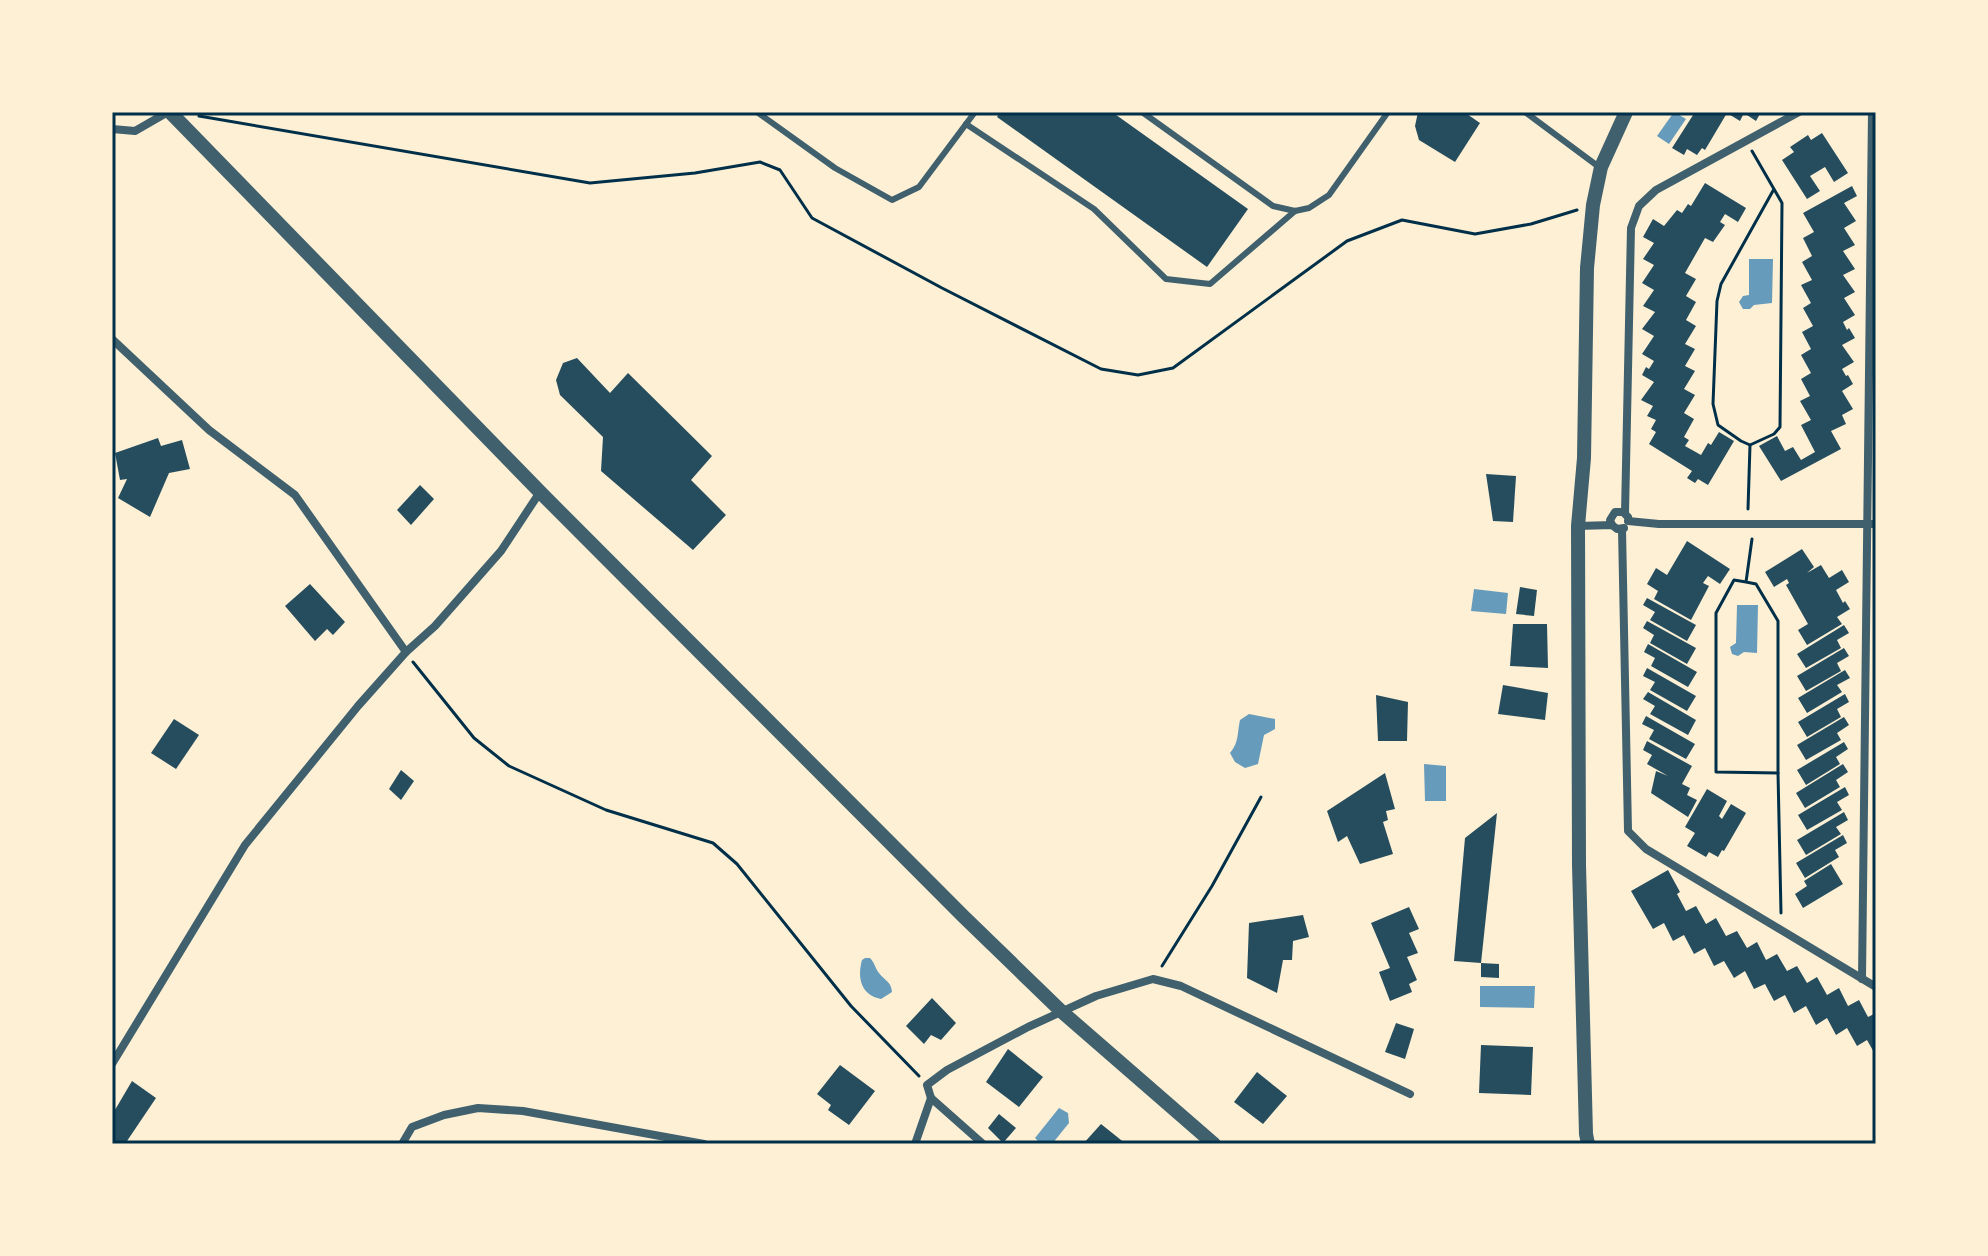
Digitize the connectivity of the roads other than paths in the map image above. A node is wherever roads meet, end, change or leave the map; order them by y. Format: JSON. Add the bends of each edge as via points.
{"nodes":[{"id":1,"x":169,"y":112,"type":"edge"},
{"id":2,"x":757,"y":112,"type":"edge"},
{"id":3,"x":975,"y":112,"type":"edge"},
{"id":4,"x":1142,"y":112,"type":"edge"},
{"id":5,"x":1388,"y":112,"type":"edge"},
{"id":6,"x":1525,"y":112,"type":"edge"},
{"id":7,"x":1626,"y":112,"type":"edge"},
{"id":8,"x":1799,"y":112,"type":"edge"},
{"id":9,"x":1872,"y":112,"type":"edge"},
{"id":10,"x":966,"y":124,"type":"junction"},
{"id":11,"x":112,"y":129,"type":"edge"},
{"id":12,"x":1601,"y":167,"type":"junction"},
{"id":13,"x":1295,"y":211,"type":"junction"},
{"id":14,"x":112,"y":339,"type":"edge"},
{"id":15,"x":540,"y":492,"type":"junction"},
{"id":16,"x":1625,"y":521,"type":"junction"},
{"id":17,"x":1871,"y":524,"type":"edge"},
{"id":18,"x":1612,"y":525,"type":"junction"},
{"id":19,"x":1578,"y":526,"type":"junction"},
{"id":20,"x":406,"y":652,"type":"junction"},
{"id":21,"x":1862,"y":979,"type":"junction"},
{"id":22,"x":1876,"y":987,"type":"edge"},
{"id":23,"x":1061,"y":1011,"type":"junction"},
{"id":24,"x":112,"y":1064,"type":"edge"},
{"id":25,"x":1410,"y":1094,"type":"dead end"},
{"id":26,"x":931,"y":1098,"type":"junction"},
{"id":27,"x":402,"y":1144,"type":"edge"},
{"id":28,"x":704,"y":1144,"type":"edge"},
{"id":29,"x":915,"y":1144,"type":"edge"},
{"id":30,"x":983,"y":1144,"type":"edge"},
{"id":31,"x":1214,"y":1144,"type":"edge"},
{"id":32,"x":1588,"y":1144,"type":"edge"}],
"edges":[{"from":1,"to":11,"type":"street","via":[[135,131]]},
{"from":1,"to":15,"type":"street"},
{"from":2,"to":10,"type":"lane","via":[[835,168],[892,200],[919,187]]},
{"from":3,"to":10,"type":"lane"},
{"from":4,"to":13,"type":"lane","via":[[1273,206]]},
{"from":5,"to":13,"type":"lane","via":[[1329,195]]},
{"from":6,"to":12,"type":"lane"},
{"from":7,"to":12,"type":"street"},
{"from":8,"to":16,"type":"street","via":[[1656,190],[1639,206],[1631,228]]},
{"from":9,"to":17,"type":"street"},
{"from":10,"to":13,"type":"lane","via":[[1094,209],[1166,279],[1210,284]]},
{"from":12,"to":19,"type":"street","via":[[1587,268]]},
{"from":14,"to":20,"type":"street","via":[[209,430],[295,495]]},
{"from":15,"to":20,"type":"street","via":[[501,551]]},
{"from":15,"to":23,"type":"street"},
{"from":16,"to":17,"type":"street"},
{"from":16,"to":18,"type":"street","via":[[1617,529]]},
{"from":16,"to":18,"type":"street","via":[[1620,511],[1613,514]]},
{"from":16,"to":21,"type":"street","via":[[1628,831],[1646,849]]},
{"from":17,"to":21,"type":"street"},
{"from":18,"to":19,"type":"street"},
{"from":19,"to":32,"type":"street","via":[[1579,865]]},
{"from":20,"to":24,"type":"street","via":[[245,845]]},
{"from":21,"to":22,"type":"street"},
{"from":23,"to":25,"type":"street","via":[[1153,979],[1181,986]]},
{"from":23,"to":26,"type":"street","via":[[947,1070],[927,1085]]},
{"from":23,"to":31,"type":"street"},
{"from":26,"to":29,"type":"street"},
{"from":26,"to":30,"type":"street"},
{"from":27,"to":28,"type":"street","via":[[412,1127],[478,1108],[523,1111]]}]}
